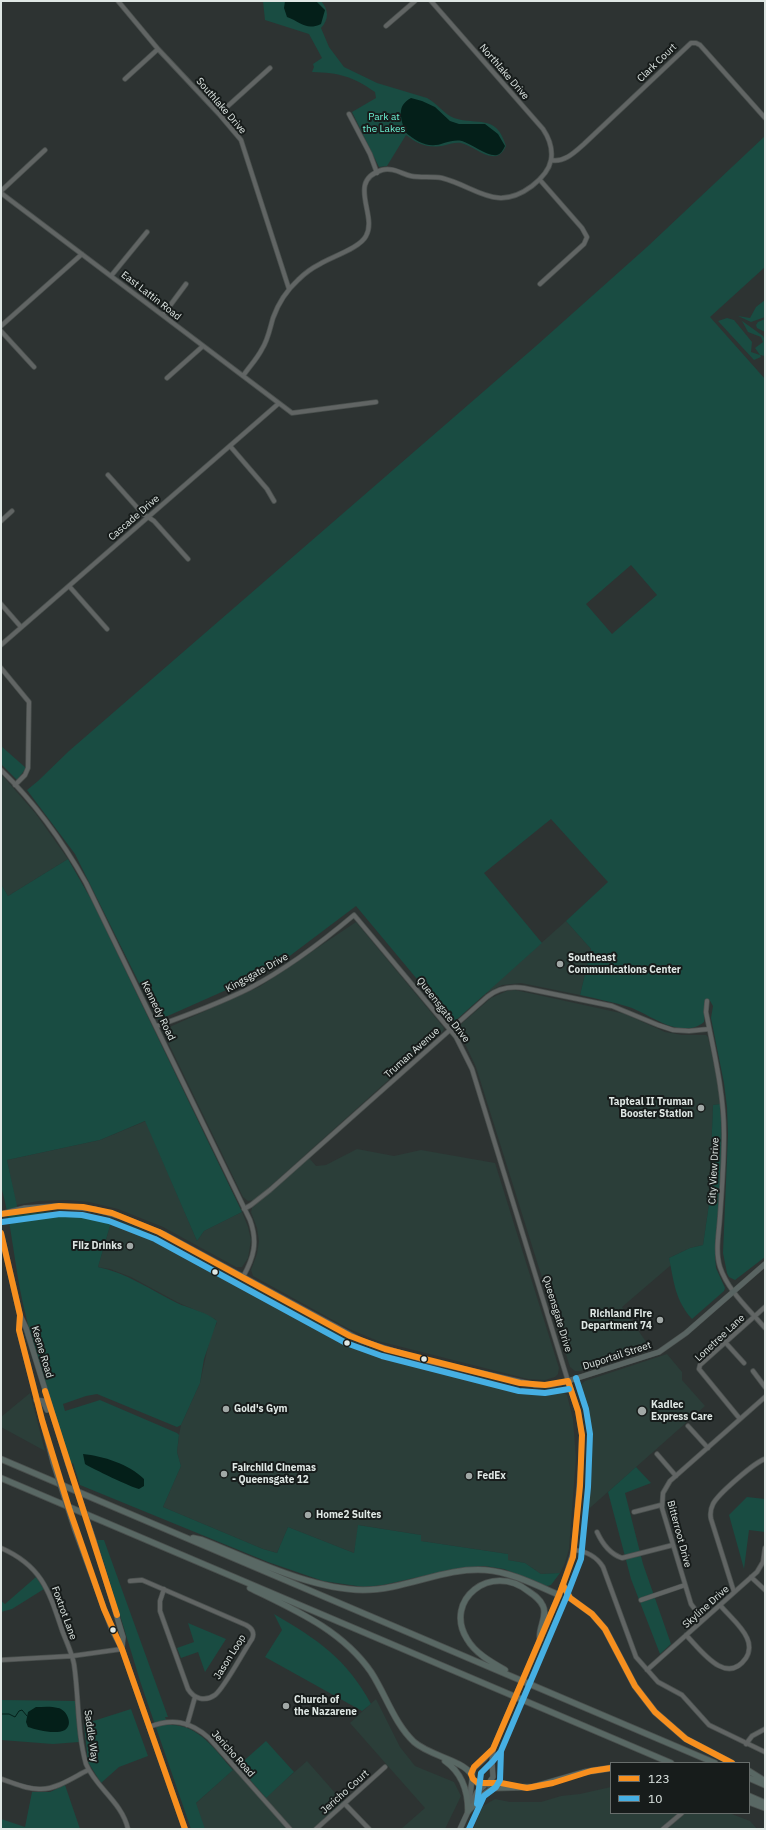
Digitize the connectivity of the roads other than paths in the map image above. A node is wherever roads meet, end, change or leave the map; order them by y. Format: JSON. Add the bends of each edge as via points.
{"nodes":[{"id":1,"x":118,"y":1,"type":"edge"},
{"id":2,"x":415,"y":1,"type":"edge"},
{"id":3,"x":430,"y":1,"type":"edge"},
{"id":4,"x":386,"y":26,"type":"dead end"},
{"id":5,"x":158,"y":49,"type":"junction"},
{"id":6,"x":270,"y":68,"type":"dead end"},
{"id":7,"x":125,"y":78,"type":"dead end"},
{"id":8,"x":219,"y":114,"type":"junction"},
{"id":9,"x":349,"y":114,"type":"dead end"},
{"id":10,"x":765,"y":118,"type":"edge"},
{"id":11,"x":45,"y":150,"type":"dead end"},
{"id":12,"x":551,"y":160,"type":"junction"},
{"id":13,"x":377,"y":172,"type":"junction"},
{"id":14,"x":540,"y":180,"type":"junction"},
{"id":15,"x":1,"y":192,"type":"edge"},
{"id":16,"x":147,"y":232,"type":"dead end"},
{"id":17,"x":82,"y":254,"type":"junction"},
{"id":18,"x":112,"y":276,"type":"junction"},
{"id":19,"x":186,"y":284,"type":"dead end"},
{"id":20,"x":540,"y":284,"type":"dead end"},
{"id":21,"x":289,"y":289,"type":"junction"},
{"id":22,"x":163,"y":315,"type":"junction"},
{"id":23,"x":1,"y":326,"type":"edge"},
{"id":24,"x":1,"y":331,"type":"edge"},
{"id":25,"x":203,"y":346,"type":"junction"},
{"id":26,"x":34,"y":367,"type":"dead end"},
{"id":27,"x":242,"y":376,"type":"junction"},
{"id":28,"x":167,"y":378,"type":"dead end"},
{"id":29,"x":376,"y":402,"type":"dead end"},
{"id":30,"x":278,"y":404,"type":"junction"},
{"id":31,"x":230,"y":446,"type":"junction"},
{"id":32,"x":108,"y":474,"type":"dead end"},
{"id":33,"x":274,"y":501,"type":"dead end"},
{"id":34,"x":12,"y":511,"type":"dead end"},
{"id":35,"x":148,"y":517,"type":"junction"},
{"id":36,"x":1,"y":521,"type":"edge"},
{"id":37,"x":188,"y":559,"type":"dead end"},
{"id":38,"x":69,"y":586,"type":"junction"},
{"id":39,"x":1,"y":604,"type":"edge"},
{"id":40,"x":22,"y":627,"type":"junction"},
{"id":41,"x":107,"y":629,"type":"dead end"},
{"id":42,"x":1,"y":645,"type":"edge"},
{"id":43,"x":1,"y":668,"type":"edge"},
{"id":44,"x":1,"y":770,"type":"edge"},
{"id":45,"x":16,"y":785,"type":"junction"},
{"id":46,"x":354,"y":915,"type":"joint"},
{"id":47,"x":707,"y":1001,"type":"dead end"},
{"id":48,"x":157,"y":1026,"type":"junction"},
{"id":49,"x":709,"y":1029,"type":"junction"},
{"id":50,"x":450,"y":1030,"type":"junction"},
{"id":51,"x":244,"y":1209,"type":"junction"},
{"id":52,"x":1,"y":1214,"type":"edge"},
{"id":53,"x":1,"y":1233,"type":"edge"},
{"id":54,"x":765,"y":1264,"type":"edge"},
{"id":55,"x":243,"y":1277,"type":"junction"},
{"id":56,"x":733,"y":1291,"type":"junction"},
{"id":57,"x":765,"y":1307,"type":"edge"},
{"id":58,"x":20,"y":1315,"type":"junction"},
{"id":59,"x":755,"y":1316,"type":"junction"},
{"id":60,"x":765,"y":1328,"type":"edge"},
{"id":61,"x":725,"y":1342,"type":"junction"},
{"id":62,"x":744,"y":1363,"type":"dead end"},
{"id":63,"x":753,"y":1371,"type":"dead end"},
{"id":64,"x":568,"y":1381,"type":"junction"},
{"id":65,"x":765,"y":1387,"type":"edge"},
{"id":66,"x":765,"y":1397,"type":"edge"},
{"id":67,"x":36,"y":1400,"type":"junction"},
{"id":68,"x":740,"y":1419,"type":"junction"},
{"id":69,"x":55,"y":1424,"type":"junction"},
{"id":70,"x":688,"y":1426,"type":"dead end"},
{"id":71,"x":708,"y":1448,"type":"junction"},
{"id":72,"x":656,"y":1454,"type":"dead end"},
{"id":73,"x":765,"y":1458,"type":"edge"},
{"id":74,"x":1,"y":1459,"type":"edge"},
{"id":75,"x":676,"y":1476,"type":"junction"},
{"id":76,"x":1,"y":1478,"type":"edge"},
{"id":77,"x":661,"y":1505,"type":"junction"},
{"id":78,"x":634,"y":1512,"type":"dead end"},
{"id":79,"x":597,"y":1532,"type":"dead end"},
{"id":80,"x":183,"y":1536,"type":"junction"},
{"id":81,"x":673,"y":1545,"type":"junction"},
{"id":82,"x":1,"y":1548,"type":"edge"},
{"id":83,"x":765,"y":1548,"type":"edge"},
{"id":84,"x":574,"y":1550,"type":"junction"},
{"id":85,"x":224,"y":1573,"type":"junction"},
{"id":86,"x":751,"y":1577,"type":"junction"},
{"id":87,"x":130,"y":1581,"type":"dead end"},
{"id":88,"x":563,"y":1585,"type":"junction"},
{"id":89,"x":685,"y":1585,"type":"junction"},
{"id":90,"x":164,"y":1590,"type":"junction"},
{"id":91,"x":765,"y":1590,"type":"edge"},
{"id":92,"x":734,"y":1592,"type":"junction"},
{"id":93,"x":559,"y":1595,"type":"junction"},
{"id":94,"x":641,"y":1600,"type":"dead end"},
{"id":95,"x":720,"y":1605,"type":"junction"},
{"id":96,"x":703,"y":1620,"type":"junction"},
{"id":97,"x":686,"y":1635,"type":"junction"},
{"id":98,"x":540,"y":1639,"type":"junction"},
{"id":99,"x":122,"y":1648,"type":"junction"},
{"id":100,"x":72,"y":1656,"type":"junction"},
{"id":101,"x":1,"y":1660,"type":"edge"},
{"id":102,"x":647,"y":1670,"type":"junction"},
{"id":103,"x":542,"y":1689,"type":"junction"},
{"id":104,"x":195,"y":1697,"type":"junction"},
{"id":105,"x":187,"y":1725,"type":"junction"},
{"id":106,"x":149,"y":1727,"type":"junction"},
{"id":107,"x":765,"y":1729,"type":"edge"},
{"id":108,"x":746,"y":1744,"type":"junction"},
{"id":109,"x":493,"y":1749,"type":"junction"},
{"id":110,"x":765,"y":1752,"type":"edge"},
{"id":111,"x":442,"y":1758,"type":"junction"},
{"id":112,"x":669,"y":1762,"type":"edge"},
{"id":113,"x":713,"y":1762,"type":"edge"},
{"id":114,"x":730,"y":1762,"type":"edge"},
{"id":115,"x":385,"y":1768,"type":"dead end"},
{"id":116,"x":610,"y":1768,"type":"edge"},
{"id":117,"x":88,"y":1770,"type":"junction"},
{"id":118,"x":750,"y":1772,"type":"edge"},
{"id":119,"x":472,"y":1777,"type":"junction"},
{"id":120,"x":750,"y":1778,"type":"edge"},
{"id":121,"x":1,"y":1779,"type":"edge"},
{"id":122,"x":765,"y":1781,"type":"edge"},
{"id":123,"x":486,"y":1785,"type":"junction"},
{"id":124,"x":765,"y":1785,"type":"edge"},
{"id":125,"x":521,"y":1788,"type":"junction"},
{"id":126,"x":750,"y":1796,"type":"edge"},
{"id":127,"x":750,"y":1802,"type":"edge"},
{"id":128,"x":765,"y":1803,"type":"edge"},
{"id":129,"x":344,"y":1804,"type":"junction"},
{"id":130,"x":765,"y":1808,"type":"edge"},
{"id":131,"x":468,"y":1811,"type":"junction"},
{"id":132,"x":681,"y":1814,"type":"edge"},
{"id":133,"x":128,"y":1829,"type":"edge"},
{"id":134,"x":185,"y":1829,"type":"edge"},
{"id":135,"x":290,"y":1829,"type":"edge"},
{"id":136,"x":316,"y":1829,"type":"edge"},
{"id":137,"x":369,"y":1829,"type":"edge"},
{"id":138,"x":460,"y":1829,"type":"edge"},
{"id":139,"x":663,"y":1829,"type":"edge"}],
"edges":[{"from":1,"to":5,"type":"street","name":"Southlake Drive"},
{"from":2,"to":4,"type":"street"},
{"from":3,"to":12,"type":"street","name":"Northlake Drive","via":[[543,129],[550,143]]},
{"from":5,"to":7,"type":"street"},
{"from":5,"to":8,"type":"street","name":"Southlake Drive"},
{"from":6,"to":8,"type":"street"},
{"from":8,"to":21,"type":"street","name":"Southlake Drive","via":[[241,140]]},
{"from":9,"to":13,"type":"street"},
{"from":10,"to":12,"type":"street","name":"Clark Court","via":[[700,45],[691,43],[584,144],[565,158]]},
{"from":11,"to":15,"type":"street"},
{"from":12,"to":14,"type":"street","via":[[549,168]]},
{"from":13,"to":14,"type":"street","via":[[391,170],[412,176],[439,177],[497,198],[520,194]]},
{"from":13,"to":21,"type":"street","via":[[364,188],[364,200],[370,222],[365,238],[312,268]]},
{"from":14,"to":20,"type":"street","via":[[587,237],[584,244]]},
{"from":15,"to":17,"type":"street","name":"East Lattin Road"},
{"from":16,"to":18,"type":"street"},
{"from":17,"to":18,"type":"street","name":"East Lattin Road"},
{"from":17,"to":23,"type":"street"},
{"from":18,"to":22,"type":"street","name":"East Lattin Road"},
{"from":19,"to":22,"type":"street"},
{"from":21,"to":27,"type":"street","via":[[274,315],[263,348]]},
{"from":22,"to":25,"type":"street","name":"East Lattin Road"},
{"from":24,"to":26,"type":"street"},
{"from":25,"to":27,"type":"street","name":"East Lattin Road"},
{"from":25,"to":28,"type":"street"},
{"from":27,"to":30,"type":"street","name":"East Lattin Road"},
{"from":29,"to":30,"type":"street","name":"East Lattin Road","via":[[292,413]]},
{"from":30,"to":31,"type":"street","name":"Cascade Drive"},
{"from":31,"to":33,"type":"street","via":[[267,489]]},
{"from":31,"to":35,"type":"street","name":"Cascade Drive"},
{"from":32,"to":35,"type":"street"},
{"from":34,"to":36,"type":"street"},
{"from":35,"to":37,"type":"street","via":[[154,520]]},
{"from":35,"to":38,"type":"street","name":"Cascade Drive"},
{"from":38,"to":40,"type":"street","name":"Cascade Drive"},
{"from":38,"to":41,"type":"street"},
{"from":39,"to":40,"type":"street"},
{"from":40,"to":42,"type":"street","name":"Cascade Drive"},
{"from":43,"to":45,"type":"street","via":[[29,702],[28,768]]},
{"from":44,"to":45,"type":"street","name":"Kennedy Road"},
{"from":45,"to":48,"type":"street","name":"Kennedy Road","via":[[53,831],[81,874]]},
{"from":46,"to":48,"type":"street","name":"Kingsgate Drive","via":[[300,957],[262,981],[208,1007]]},
{"from":46,"to":50,"type":"street","name":"Queensgate Drive"},
{"from":47,"to":49,"type":"street","name":"City View Drive"},
{"from":48,"to":51,"type":"street","name":"Kennedy Road"},
{"from":49,"to":50,"type":"street","name":"Truman Avenue","via":[[673,1030],[612,1006],[514,987],[490,995]]},
{"from":49,"to":56,"type":"street","name":"City View Drive","via":[[724,1119],[718,1256],[722,1273]]},
{"from":50,"to":51,"type":"street","name":"Truman Avenue","via":[[270,1190]]},
{"from":50,"to":64,"type":"street","name":"Queensgate Drive","via":[[460,1043],[472,1069]]},
{"from":51,"to":55,"type":"street","name":"Kennedy Road","via":[[251,1224],[255,1243],[252,1260]]},
{"from":52,"to":55,"type":"main road","name":"Duportail Street","via":[[25,1208],[53,1206],[82,1207],[107,1212],[164,1234]]},
{"from":53,"to":58,"type":"main road","name":"Keene Road"},
{"from":54,"to":56,"type":"main road","name":"Duportail Street"},
{"from":55,"to":64,"type":"main road","name":"Duportail Street","via":[[350,1336],[375,1346],[525,1384],[545,1385]]},
{"from":56,"to":59,"type":"street","name":"City View Drive"},
{"from":56,"to":64,"type":"main road","name":"Duportail Street","via":[[686,1333],[659,1352]]},
{"from":57,"to":59,"type":"street","name":"Lonetree Lane"},
{"from":58,"to":67,"type":"main road","name":"Keene Road","via":[[19,1330]]},
{"from":58,"to":69,"type":"main road","name":"Keene Road"},
{"from":59,"to":60,"type":"street","name":"City View Drive"},
{"from":59,"to":61,"type":"street","name":"Lonetree Lane"},
{"from":61,"to":62,"type":"street"},
{"from":61,"to":68,"type":"street","name":"Lonetree Lane","via":[[698,1369]]},
{"from":63,"to":65,"type":"street"},
{"from":64,"to":84,"type":"main road","name":"Queensgate Drive","via":[[582,1435]]},
{"from":66,"to":68,"type":"street","name":"Bitterroot Drive"},
{"from":67,"to":69,"type":"main road","via":[[44,1403],[51,1422]]},
{"from":67,"to":99,"type":"main road","name":"Keene Road","bridge":true,"via":[[75,1530],[112,1630]]},
{"from":68,"to":71,"type":"street","name":"Bitterroot Drive"},
{"from":69,"to":99,"type":"main road","name":"Keene Road","bridge":true,"via":[[123,1637]]},
{"from":70,"to":71,"type":"street"},
{"from":71,"to":75,"type":"street","name":"Bitterroot Drive"},
{"from":72,"to":75,"type":"street"},
{"from":73,"to":92,"type":"street","via":[[718,1496],[711,1511],[711,1519]]},
{"from":74,"to":80,"type":"highway"},
{"from":75,"to":77,"type":"street","name":"Bitterroot Drive","via":[[665,1488]]},
{"from":76,"to":85,"type":"highway"},
{"from":77,"to":78,"type":"street"},
{"from":77,"to":81,"type":"street","name":"Bitterroot Drive"},
{"from":79,"to":81,"type":"street","via":[[604,1545],[622,1558]]},
{"from":80,"to":93,"type":"highway","via":[[202,1540],[268,1566],[332,1586],[364,1590],[387,1588],[458,1572],[484,1570],[508,1574]]},
{"from":80,"to":103,"type":"highway"},
{"from":81,"to":89,"type":"street","name":"Bitterroot Drive"},
{"from":82,"to":100,"type":"street","name":"Foxtrot Lane","via":[[26,1562],[41,1578]]},
{"from":83,"to":86,"type":"street","name":"Skyline Drive","via":[[763,1562]]},
{"from":84,"to":88,"type":"main road","name":"Queensgate Drive"},
{"from":84,"to":102,"type":"street","via":[[587,1553],[602,1566],[636,1657]]},
{"from":85,"to":111,"type":"highway","via":[[316,1621],[342,1640],[370,1671],[408,1735],[422,1748]]},
{"from":85,"to":112,"type":"highway"},
{"from":86,"to":91,"type":"street"},
{"from":86,"to":92,"type":"street","name":"Skyline Drive"},
{"from":87,"to":90,"type":"street","name":"Jason Loop","via":[[142,1580]]},
{"from":88,"to":93,"type":"main road","name":"Queensgate Drive"},
{"from":88,"to":114,"type":"highway","via":[[570,1598],[592,1614],[605,1629],[635,1686],[655,1712],[686,1739]]},
{"from":89,"to":94,"type":"street"},
{"from":89,"to":96,"type":"street","name":"Bitterroot Drive","via":[[693,1608]]},
{"from":90,"to":104,"type":"street","via":[[160,1611],[188,1689]]},
{"from":90,"to":104,"type":"street","name":"Jason Loop","via":[[246,1625],[253,1631],[252,1640],[216,1693],[203,1699]]},
{"from":92,"to":95,"type":"street","name":"Skyline Drive"},
{"from":93,"to":98,"type":"main road","name":"Queensgate Drive"},
{"from":95,"to":96,"type":"street","name":"Skyline Drive"},
{"from":95,"to":97,"type":"street","via":[[747,1637],[749,1651],[741,1664],[731,1668],[714,1664]]},
{"from":96,"to":97,"type":"street","name":"Skyline Drive"},
{"from":97,"to":102,"type":"street","name":"Skyline Drive"},
{"from":98,"to":103,"type":"highway","via":[[539,1632],[545,1613],[543,1606],[519,1584],[503,1580],[488,1582],[473,1590],[465,1601],[461,1614],[462,1626],[470,1644],[500,1667]]},
{"from":98,"to":109,"type":"main road","name":"Queensgate Drive","bridge":true},
{"from":99,"to":100,"type":"street"},
{"from":99,"to":106,"type":"main road","name":"Keene Road"},
{"from":100,"to":101,"type":"street"},
{"from":100,"to":117,"type":"street","name":"Saddle Way","via":[[84,1758]]},
{"from":102,"to":108,"type":"street","via":[[658,1682],[682,1695],[709,1725]]},
{"from":103,"to":113,"type":"highway"},
{"from":104,"to":105,"type":"street"},
{"from":105,"to":106,"type":"street","name":"Jericho Road","via":[[169,1722]]},
{"from":105,"to":135,"type":"street","name":"Jericho Road","via":[[209,1738]]},
{"from":106,"to":134,"type":"main road","name":"Keene Road"},
{"from":107,"to":108,"type":"street","via":[[752,1736]]},
{"from":108,"to":110,"type":"street"},
{"from":109,"to":119,"type":"main road","via":[[475,1766]]},
{"from":109,"to":123,"type":"main road","via":[[494,1777]]},
{"from":111,"to":119,"type":"highway","via":[[464,1766]]},
{"from":111,"to":131,"type":"highway","via":[[454,1768],[462,1781],[467,1795]]},
{"from":115,"to":129,"type":"street","name":"Jericho Court"},
{"from":116,"to":125,"type":"highway"},
{"from":117,"to":121,"type":"street","via":[[55,1786],[41,1789]]},
{"from":117,"to":133,"type":"street","name":"Saddle Way","via":[[119,1809]]},
{"from":118,"to":122,"type":"highway"},
{"from":119,"to":123,"type":"main road","via":[[477,1784]]},
{"from":119,"to":131,"type":"main road"},
{"from":120,"to":124,"type":"highway"},
{"from":123,"to":125,"type":"highway","via":[[500,1783]]},
{"from":123,"to":131,"type":"main road","via":[[477,1792]]},
{"from":125,"to":131,"type":"highway","via":[[491,1790],[480,1797]]},
{"from":126,"to":128,"type":"highway"},
{"from":127,"to":130,"type":"highway"},
{"from":129,"to":136,"type":"street","name":"Jericho Court"},
{"from":129,"to":137,"type":"street"},
{"from":131,"to":138,"type":"main road"},
{"from":132,"to":139,"type":"street"}]}
